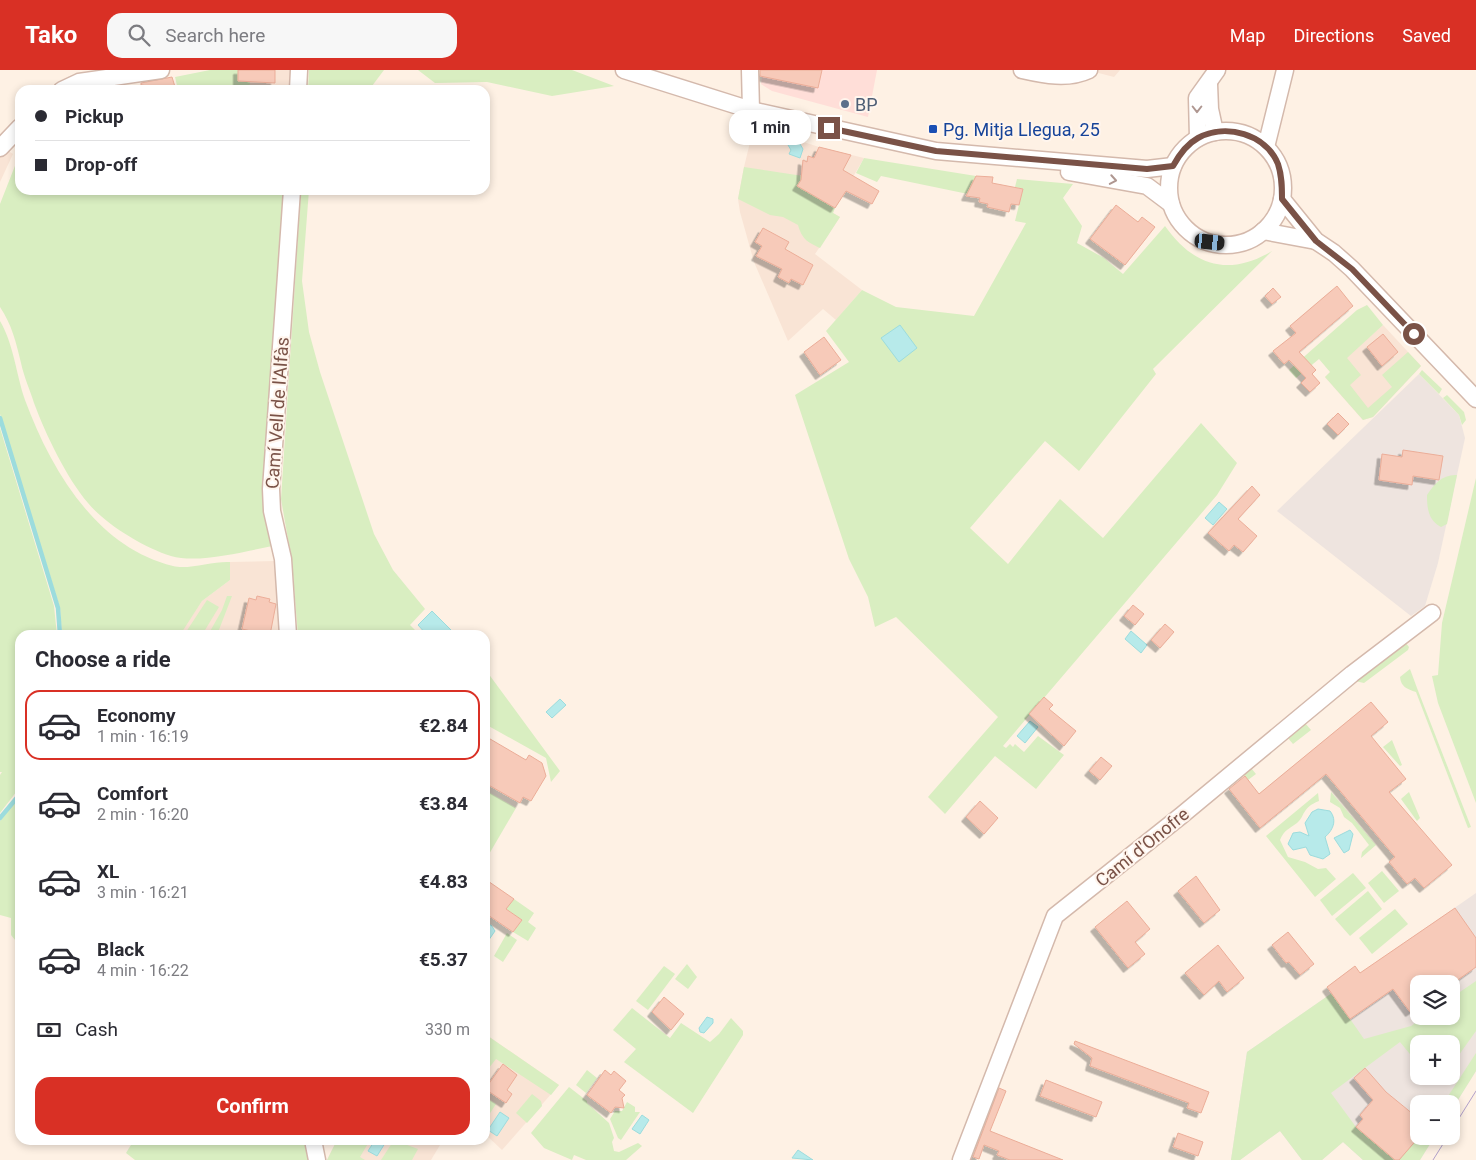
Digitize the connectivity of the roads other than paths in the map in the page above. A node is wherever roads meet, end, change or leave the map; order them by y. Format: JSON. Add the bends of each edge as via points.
{"nodes":[{"id":1,"x":161,"y":70,"type":"edge"},
{"id":2,"x":299,"y":70,"type":"edge"},
{"id":3,"x":624,"y":70,"type":"edge"},
{"id":4,"x":750,"y":70,"type":"edge"},
{"id":5,"x":1022,"y":70,"type":"edge"},
{"id":6,"x":1089,"y":70,"type":"edge"},
{"id":7,"x":1285,"y":70,"type":"edge"},
{"id":8,"x":1213,"y":77,"type":"edge"},
{"id":9,"x":73,"y":85,"type":"edge"},
{"id":10,"x":298,"y":85,"type":"edge"},
{"id":11,"x":1276,"y":99,"type":"junction"},
{"id":12,"x":751,"y":110,"type":"junction"},
{"id":13,"x":15,"y":132,"type":"edge"},
{"id":14,"x":1215,"y":132,"type":"junction"},
{"id":15,"x":1251,"y":137,"type":"junction"},
{"id":16,"x":1198,"y":138,"type":"junction"},
{"id":17,"x":1266,"y":147,"type":"junction"},
{"id":18,"x":0,"y":148,"type":"edge"},
{"id":19,"x":979,"y":156,"type":"junction"},
{"id":20,"x":1173,"y":166,"type":"junction"},
{"id":21,"x":292,"y":195,"type":"edge"},
{"id":22,"x":1282,"y":199,"type":"junction"},
{"id":23,"x":1171,"y":204,"type":"junction"},
{"id":24,"x":1263,"y":231,"type":"junction"},
{"id":25,"x":1316,"y":241,"type":"junction"},
{"id":26,"x":1476,"y":399,"type":"edge"},
{"id":27,"x":1432,"y":613,"type":"dead end"},
{"id":28,"x":288,"y":630,"type":"edge"},
{"id":29,"x":314,"y":1145,"type":"edge"},
{"id":30,"x":317,"y":1160,"type":"edge"},
{"id":31,"x":960,"y":1160,"type":"edge"}],
"edges":[{"from":1,"to":9,"type":"street"},
{"from":2,"to":10,"type":"street"},
{"from":3,"to":12,"type":"street"},
{"from":4,"to":12,"type":"street"},
{"from":5,"to":6,"type":"street","via":[[1047,76],[1077,76]]},
{"from":7,"to":11,"type":"street"},
{"from":8,"to":14,"type":"street","via":[[1210,109]]},
{"from":8,"to":16,"type":"street","one_way":true,"via":[[1197,98]]},
{"from":11,"to":15,"type":"street"},
{"from":11,"to":17,"type":"street"},
{"from":12,"to":19,"type":"street","via":[[884,141]]},
{"from":13,"to":18,"type":"street"},
{"from":14,"to":15,"type":"street","via":[[1234,131]]},
{"from":14,"to":16,"type":"street"},
{"from":15,"to":17,"type":"street"},
{"from":16,"to":20,"type":"street","via":[[1183,150]]},
{"from":17,"to":22,"type":"street","via":[[1280,172]]},
{"from":19,"to":20,"type":"street","via":[[1147,169]]},
{"from":19,"to":23,"type":"street","one_way":true,"via":[[1147,186]]},
{"from":20,"to":23,"type":"street","via":[[1168,186]]},
{"from":21,"to":28,"type":"street","name":"Camí Vell de l'Alfàs","via":[[271,489],[272,510],[283,558]]},
{"from":22,"to":24,"type":"street","via":[[1275,216]]},
{"from":22,"to":25,"type":"street"},
{"from":23,"to":24,"type":"street","via":[[1179,221],[1193,234],[1210,242],[1229,244],[1247,240]]},
{"from":24,"to":25,"type":"street"},
{"from":25,"to":26,"type":"street","via":[[1352,269]]},
{"from":27,"to":31,"type":"street","name":"Camí d'Onofre","via":[[1352,674],[1055,916]]},
{"from":29,"to":30,"type":"street"}]}
